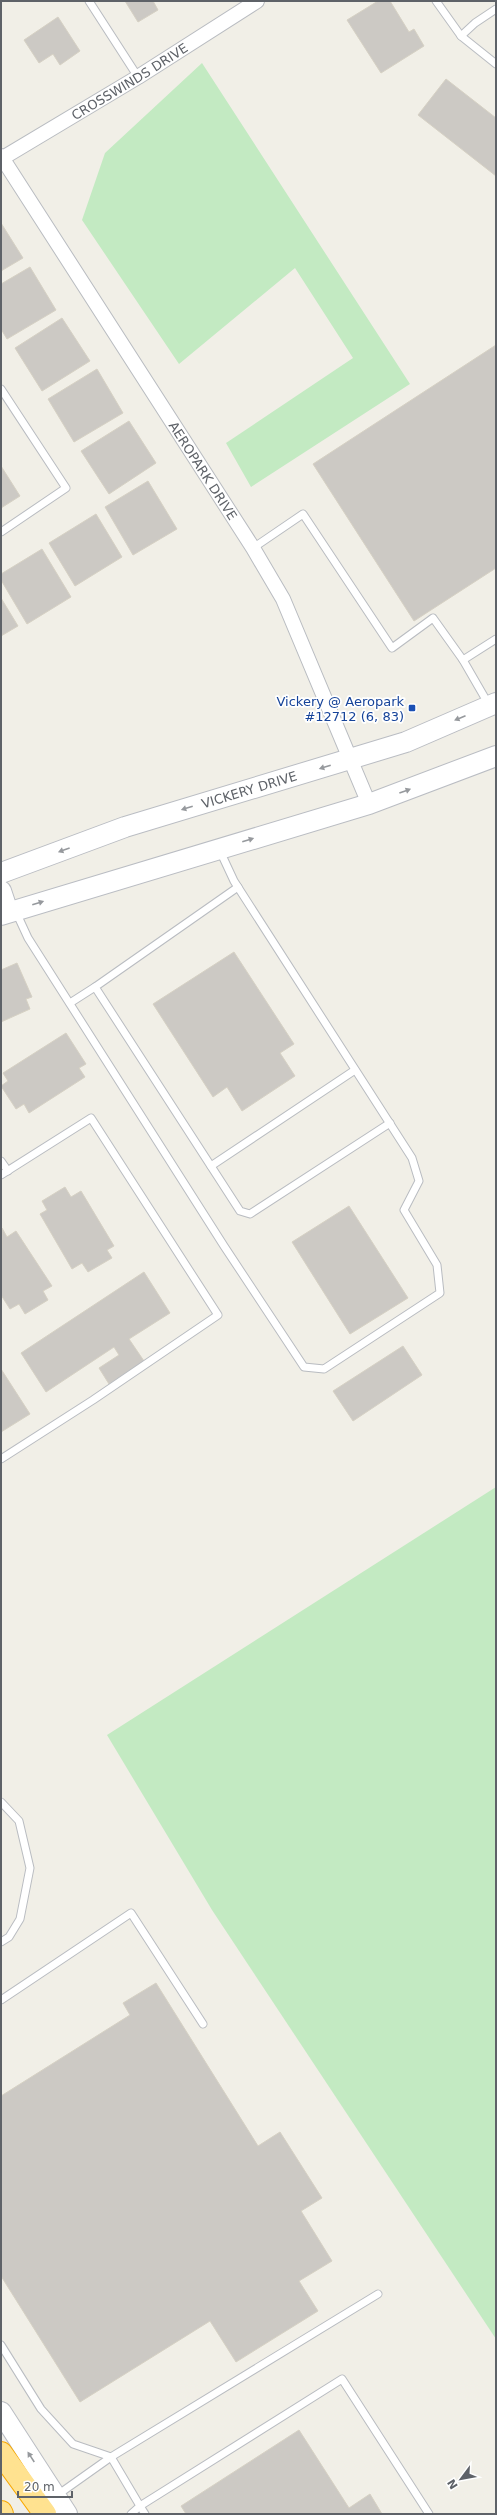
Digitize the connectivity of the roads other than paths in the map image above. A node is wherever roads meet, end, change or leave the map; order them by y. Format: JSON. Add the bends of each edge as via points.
{"nodes":[{"id":1,"x":89,"y":1,"type":"edge"},
{"id":2,"x":257,"y":1,"type":"edge"},
{"id":3,"x":436,"y":1,"type":"edge"},
{"id":4,"x":496,"y":9,"type":"edge"},
{"id":5,"x":461,"y":36,"type":"junction"},
{"id":6,"x":496,"y":64,"type":"edge"},
{"id":7,"x":138,"y":77,"type":"junction"},
{"id":8,"x":2,"y":158,"type":"edge"},
{"id":9,"x":1,"y":389,"type":"edge"},
{"id":10,"x":1,"y":532,"type":"edge"},
{"id":11,"x":253,"y":548,"type":"junction"},
{"id":12,"x":496,"y":639,"type":"edge"},
{"id":13,"x":463,"y":660,"type":"junction"},
{"id":14,"x":493,"y":704,"type":"edge"},
{"id":15,"x":496,"y":756,"type":"edge"},
{"id":16,"x":352,"y":759,"type":"junction"},
{"id":17,"x":369,"y":804,"type":"junction"},
{"id":18,"x":219,"y":849,"type":"junction"},
{"id":19,"x":1,"y":873,"type":"edge"},
{"id":20,"x":238,"y":887,"type":"junction"},
{"id":21,"x":1,"y":891,"type":"edge"},
{"id":22,"x":8,"y":912,"type":"edge"},
{"id":23,"x":95,"y":987,"type":"junction"},
{"id":24,"x":70,"y":1003,"type":"junction"},
{"id":25,"x":355,"y":1070,"type":"junction"},
{"id":26,"x":390,"y":1124,"type":"junction"},
{"id":27,"x":1,"y":1161,"type":"edge"},
{"id":28,"x":210,"y":1166,"type":"junction"},
{"id":29,"x":8,"y":1171,"type":"junction"},
{"id":30,"x":1,"y":1175,"type":"edge"},
{"id":31,"x":1,"y":1459,"type":"edge"},
{"id":32,"x":1,"y":1802,"type":"edge"},
{"id":33,"x":1,"y":1942,"type":"edge"},
{"id":34,"x":1,"y":2000,"type":"edge"},
{"id":35,"x":203,"y":2024,"type":"dead end"},
{"id":36,"x":378,"y":2294,"type":"dead end"},
{"id":37,"x":1,"y":2345,"type":"edge"},
{"id":38,"x":1,"y":2412,"type":"edge"},
{"id":39,"x":1,"y":2453,"type":"edge"},
{"id":40,"x":111,"y":2457,"type":"junction"},
{"id":41,"x":51,"y":2505,"type":"edge"},
{"id":42,"x":140,"y":2506,"type":"junction"},
{"id":43,"x":67,"y":2514,"type":"edge"},
{"id":44,"x":131,"y":2514,"type":"edge"},
{"id":45,"x":145,"y":2514,"type":"edge"},
{"id":46,"x":429,"y":2514,"type":"edge"}],
"edges":[{"from":1,"to":7,"type":"lane"},
{"from":2,"to":7,"type":"street","name":"CROSSWINDS DRIVE"},
{"from":3,"to":5,"type":"lane"},
{"from":4,"to":5,"type":"lane"},
{"from":5,"to":6,"type":"lane"},
{"from":7,"to":8,"type":"street","name":"CROSSWINDS DRIVE"},
{"from":8,"to":11,"type":"street","name":"AEROPARK DRIVE"},
{"from":9,"to":10,"type":"lane","via":[[66,488]]},
{"from":11,"to":13,"type":"lane","via":[[303,514],[392,648],[433,618]]},
{"from":11,"to":16,"type":"street","name":"AEROPARK DRIVE","via":[[283,599]]},
{"from":12,"to":13,"type":"lane"},
{"from":13,"to":14,"type":"lane"},
{"from":14,"to":16,"type":"main road","name":"VICKERY DRIVE","one_way":true,"via":[[406,742]]},
{"from":17,"to":15,"type":"main road","one_way":true},
{"from":16,"to":17,"type":"street","name":"AEROPARK DRIVE"},
{"from":16,"to":19,"type":"main road","name":"VICKERY DRIVE","one_way":true,"via":[[125,827]]},
{"from":18,"to":17,"type":"main road","one_way":true},
{"from":18,"to":20,"type":"lane"},
{"from":22,"to":18,"type":"main road","one_way":true},
{"from":20,"to":23,"type":"lane"},
{"from":20,"to":25,"type":"lane"},
{"from":21,"to":22,"type":"main road"},
{"from":22,"to":24,"type":"lane"},
{"from":23,"to":24,"type":"lane"},
{"from":23,"to":28,"type":"lane"},
{"from":24,"to":26,"type":"lane","via":[[304,1367],[324,1369],[440,1293],[437,1265],[404,1210],[419,1181],[412,1158]]},
{"from":25,"to":26,"type":"lane"},
{"from":25,"to":28,"type":"lane"},
{"from":26,"to":28,"type":"lane","via":[[250,1214],[240,1212]]},
{"from":27,"to":29,"type":"lane"},
{"from":29,"to":30,"type":"lane"},
{"from":29,"to":31,"type":"lane","via":[[91,1118],[218,1315]]},
{"from":32,"to":33,"type":"lane","via":[[19,1821],[30,1868],[20,1919],[9,1937]]},
{"from":34,"to":35,"type":"lane","via":[[131,1913]]},
{"from":36,"to":40,"type":"lane"},
{"from":37,"to":40,"type":"lane","via":[[41,2409],[73,2444]]},
{"from":41,"to":38,"type":"main road","one_way":true},
{"from":39,"to":41,"type":"highway"},
{"from":40,"to":41,"type":"lane"},
{"from":40,"to":42,"type":"lane"},
{"from":41,"to":43,"type":"main road"},
{"from":42,"to":44,"type":"lane"},
{"from":42,"to":45,"type":"lane"},
{"from":42,"to":46,"type":"lane","via":[[342,2379]]}]}
